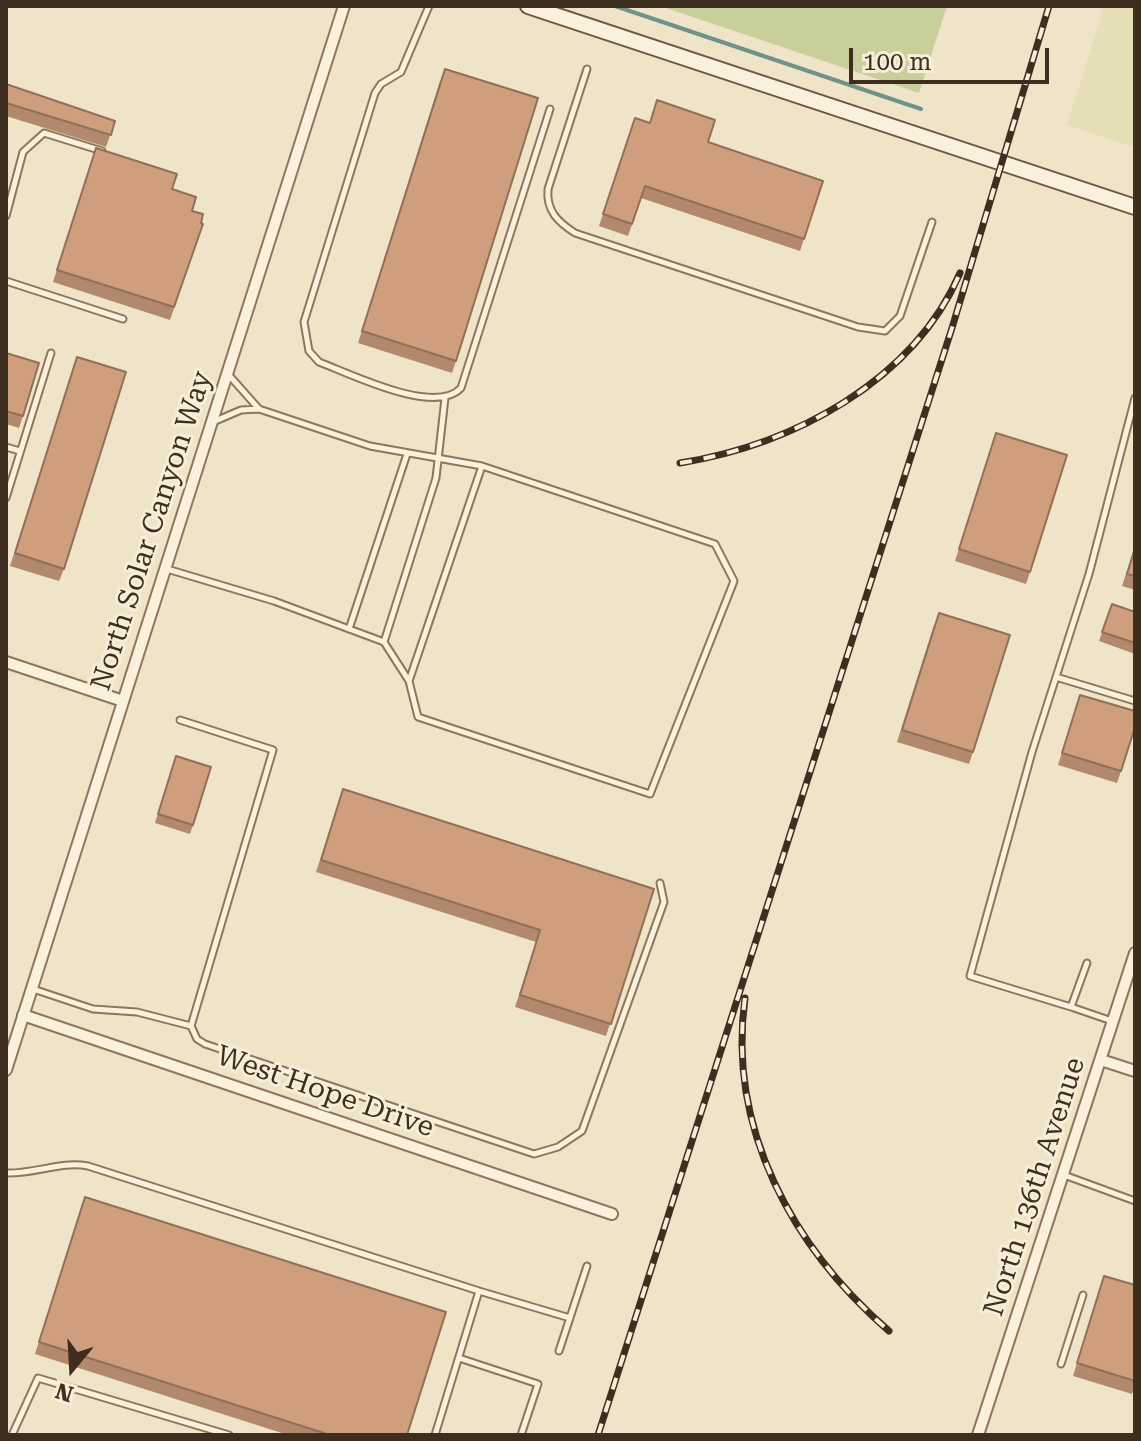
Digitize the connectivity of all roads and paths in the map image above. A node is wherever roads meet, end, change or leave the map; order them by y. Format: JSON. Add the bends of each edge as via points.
{"nodes":[{"id":1,"x":344,"y":6,"type":"edge"},
{"id":2,"x":429,"y":6,"type":"edge"},
{"id":3,"x":528,"y":6,"type":"edge"},
{"id":4,"x":587,"y":69,"type":"dead end"},
{"id":5,"x":550,"y":109,"type":"dead end"},
{"id":6,"x":107,"y":152,"type":"edge"},
{"id":7,"x":1135,"y":207,"type":"edge"},
{"id":8,"x":6,"y":216,"type":"edge"},
{"id":9,"x":932,"y":222,"type":"dead end"},
{"id":10,"x":6,"y":281,"type":"edge"},
{"id":11,"x":123,"y":319,"type":"dead end"},
{"id":12,"x":51,"y":353,"type":"dead end"},
{"id":13,"x":227,"y":373,"type":"junction"},
{"id":14,"x":445,"y":398,"type":"junction"},
{"id":15,"x":1135,"y":398,"type":"edge"},
{"id":16,"x":259,"y":409,"type":"junction"},
{"id":17,"x":212,"y":423,"type":"junction"},
{"id":18,"x":6,"y":447,"type":"edge"},
{"id":19,"x":21,"y":451,"type":"junction"},
{"id":20,"x":407,"y":454,"type":"junction"},
{"id":21,"x":438,"y":460,"type":"junction"},
{"id":22,"x":482,"y":466,"type":"junction"},
{"id":23,"x":8,"y":486,"type":"edge"},
{"id":24,"x":6,"y":498,"type":"edge"},
{"id":25,"x":166,"y":569,"type":"junction"},
{"id":26,"x":349,"y":629,"type":"junction"},
{"id":27,"x":384,"y":642,"type":"junction"},
{"id":28,"x":6,"y":662,"type":"edge"},
{"id":29,"x":1056,"y":677,"type":"junction"},
{"id":30,"x":409,"y":681,"type":"junction"},
{"id":31,"x":123,"y":701,"type":"junction"},
{"id":32,"x":1135,"y":701,"type":"edge"},
{"id":33,"x":180,"y":720,"type":"dead end"},
{"id":34,"x":660,"y":883,"type":"dead end"},
{"id":35,"x":1135,"y":953,"type":"edge"},
{"id":36,"x":1087,"y":963,"type":"dead end"},
{"id":37,"x":32,"y":989,"type":"junction"},
{"id":38,"x":1071,"y":1007,"type":"junction"},
{"id":39,"x":23,"y":1015,"type":"junction"},
{"id":40,"x":1113,"y":1022,"type":"junction"},
{"id":41,"x":191,"y":1026,"type":"junction"},
{"id":42,"x":1101,"y":1060,"type":"junction"},
{"id":43,"x":6,"y":1070,"type":"edge"},
{"id":44,"x":1135,"y":1071,"type":"edge"},
{"id":45,"x":6,"y":1173,"type":"edge"},
{"id":46,"x":1064,"y":1175,"type":"junction"},
{"id":47,"x":1135,"y":1201,"type":"edge"},
{"id":48,"x":612,"y":1214,"type":"dead end"},
{"id":49,"x":587,"y":1266,"type":"dead end"},
{"id":50,"x":479,"y":1291,"type":"junction"},
{"id":51,"x":1083,"y":1295,"type":"dead end"},
{"id":52,"x":570,"y":1318,"type":"junction"},
{"id":53,"x":559,"y":1351,"type":"dead end"},
{"id":54,"x":459,"y":1358,"type":"junction"},
{"id":55,"x":1061,"y":1364,"type":"dead end"},
{"id":56,"x":12,"y":1435,"type":"edge"},
{"id":57,"x":229,"y":1435,"type":"edge"},
{"id":58,"x":435,"y":1435,"type":"edge"},
{"id":59,"x":521,"y":1435,"type":"edge"},
{"id":60,"x":978,"y":1435,"type":"edge"}],
"edges":[{"from":1,"to":13,"type":"street","name":"North Solar Canyon Way"},
{"from":2,"to":14,"type":"lane","via":[[401,72],[375,93],[304,322],[309,351],[319,362],[419,397]]},
{"from":3,"to":7,"type":"main road"},
{"from":4,"to":9,"type":"lane","via":[[547,202],[562,224],[594,239],[858,327],[885,331],[900,316]]},
{"from":5,"to":14,"type":"lane","via":[[461,388]]},
{"from":6,"to":8,"type":"lane","via":[[44,133],[23,152]]},
{"from":10,"to":11,"type":"lane"},
{"from":12,"to":19,"type":"lane"},
{"from":13,"to":16,"type":"lane"},
{"from":13,"to":17,"type":"street","name":"North Solar Canyon Way"},
{"from":14,"to":21,"type":"lane"},
{"from":15,"to":29,"type":"lane"},
{"from":16,"to":17,"type":"lane","via":[[241,410]]},
{"from":16,"to":20,"type":"lane"},
{"from":17,"to":25,"type":"street","name":"North Solar Canyon Way"},
{"from":18,"to":19,"type":"lane"},
{"from":19,"to":23,"type":"lane"},
{"from":20,"to":21,"type":"lane"},
{"from":20,"to":26,"type":"lane"},
{"from":21,"to":22,"type":"lane"},
{"from":21,"to":27,"type":"lane"},
{"from":22,"to":30,"type":"lane"},
{"from":22,"to":30,"type":"lane","via":[[715,544],[734,581],[650,794],[418,717]]},
{"from":23,"to":24,"type":"lane"},
{"from":25,"to":26,"type":"lane"},
{"from":25,"to":31,"type":"street","name":"North Solar Canyon Way"},
{"from":26,"to":27,"type":"lane"},
{"from":27,"to":30,"type":"lane"},
{"from":28,"to":31,"type":"street"},
{"from":29,"to":32,"type":"lane"},
{"from":29,"to":38,"type":"lane","via":[[970,976]]},
{"from":31,"to":37,"type":"street","name":"North Solar Canyon Way"},
{"from":33,"to":41,"type":"lane","via":[[273,750]]},
{"from":34,"to":41,"type":"lane","via":[[664,902],[582,1131],[546,1152],[534,1154],[205,1044]]},
{"from":35,"to":40,"type":"street","name":"North 136th Avenue"},
{"from":36,"to":38,"type":"lane"},
{"from":37,"to":39,"type":"street","name":"North Solar Canyon Way"},
{"from":37,"to":41,"type":"lane","via":[[93,1009],[137,1012]]},
{"from":38,"to":40,"type":"lane"},
{"from":39,"to":43,"type":"street","name":"North Solar Canyon Way"},
{"from":39,"to":48,"type":"street","name":"West Hope Drive"},
{"from":40,"to":42,"type":"street","name":"North 136th Avenue"},
{"from":42,"to":44,"type":"street"},
{"from":42,"to":46,"type":"street","name":"North 136th Avenue"},
{"from":45,"to":50,"type":"lane","via":[[36,1173],[66,1162],[88,1166]]},
{"from":46,"to":47,"type":"lane"},
{"from":46,"to":60,"type":"street","name":"North 136th Avenue"},
{"from":49,"to":52,"type":"lane"},
{"from":50,"to":52,"type":"lane"},
{"from":50,"to":54,"type":"lane"},
{"from":51,"to":55,"type":"lane"},
{"from":52,"to":53,"type":"lane"},
{"from":54,"to":58,"type":"lane"},
{"from":54,"to":59,"type":"lane","via":[[538,1384]]},
{"from":56,"to":57,"type":"lane","via":[[38,1378]]}]}
